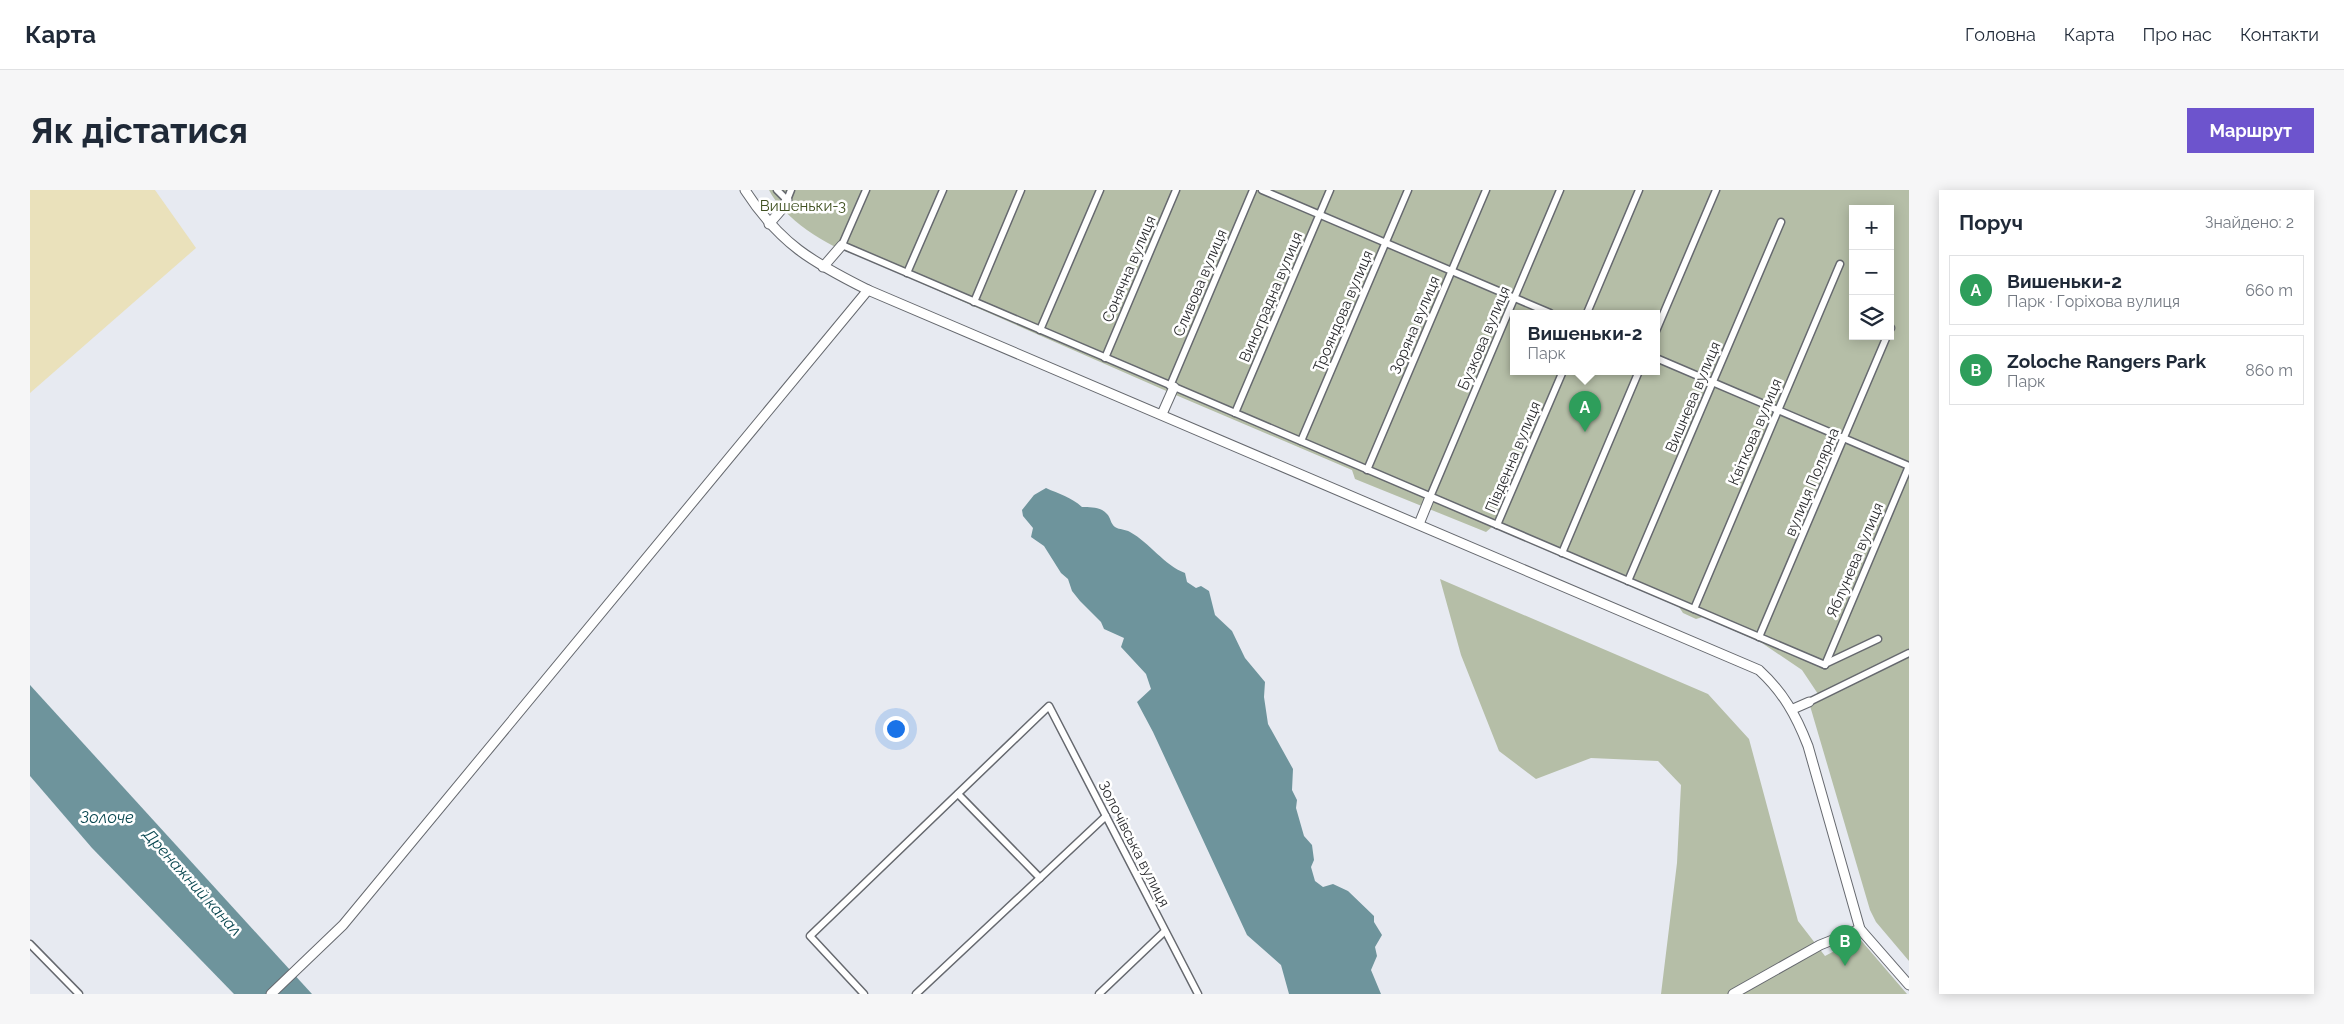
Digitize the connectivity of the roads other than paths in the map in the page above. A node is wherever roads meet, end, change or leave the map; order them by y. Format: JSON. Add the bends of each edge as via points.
{"nodes":[{"id":1,"x":745,"y":190,"type":"edge"},
{"id":2,"x":777,"y":190,"type":"edge"},
{"id":3,"x":791,"y":190,"type":"edge"},
{"id":4,"x":866,"y":190,"type":"edge"},
{"id":5,"x":943,"y":190,"type":"edge"},
{"id":6,"x":1021,"y":190,"type":"edge"},
{"id":7,"x":1100,"y":190,"type":"edge"},
{"id":8,"x":1176,"y":190,"type":"edge"},
{"id":9,"x":1253,"y":190,"type":"edge"},
{"id":10,"x":1262,"y":190,"type":"edge"},
{"id":11,"x":1330,"y":190,"type":"edge"},
{"id":12,"x":1408,"y":190,"type":"edge"},
{"id":13,"x":1486,"y":190,"type":"edge"},
{"id":14,"x":1560,"y":190,"type":"edge"},
{"id":15,"x":1639,"y":190,"type":"edge"},
{"id":16,"x":1716,"y":190,"type":"edge"},
{"id":17,"x":787,"y":200,"type":"junction"},
{"id":18,"x":1320,"y":215,"type":"junction"},
{"id":19,"x":1781,"y":222,"type":"dead end"},
{"id":20,"x":769,"y":224,"type":"junction"},
{"id":21,"x":1385,"y":243,"type":"junction"},
{"id":22,"x":842,"y":245,"type":"junction"},
{"id":23,"x":1840,"y":264,"type":"dead end"},
{"id":24,"x":823,"y":268,"type":"junction"},
{"id":25,"x":1451,"y":271,"type":"junction"},
{"id":26,"x":907,"y":273,"type":"junction"},
{"id":27,"x":868,"y":290,"type":"junction"},
{"id":28,"x":1515,"y":298,"type":"junction"},
{"id":29,"x":974,"y":302,"type":"junction"},
{"id":30,"x":1543,"y":310,"type":"edge"},
{"id":31,"x":1588,"y":310,"type":"edge"},
{"id":32,"x":1660,"y":322,"type":"edge"},
{"id":33,"x":1040,"y":330,"type":"junction"},
{"id":34,"x":1885,"y":340,"type":"edge"},
{"id":35,"x":1105,"y":358,"type":"junction"},
{"id":36,"x":1660,"y":360,"type":"edge"},
{"id":37,"x":1561,"y":375,"type":"edge"},
{"id":38,"x":1637,"y":375,"type":"edge"},
{"id":39,"x":1713,"y":382,"type":"junction"},
{"id":40,"x":1172,"y":386,"type":"junction"},
{"id":41,"x":1778,"y":410,"type":"junction"},
{"id":42,"x":1162,"y":414,"type":"junction"},
{"id":43,"x":1235,"y":414,"type":"junction"},
{"id":44,"x":1844,"y":438,"type":"junction"},
{"id":45,"x":1301,"y":442,"type":"junction"},
{"id":46,"x":1909,"y":466,"type":"edge"},
{"id":47,"x":1367,"y":470,"type":"junction"},
{"id":48,"x":1430,"y":497,"type":"junction"},
{"id":49,"x":1419,"y":524,"type":"junction"},
{"id":50,"x":1497,"y":525,"type":"junction"},
{"id":51,"x":1562,"y":553,"type":"junction"},
{"id":52,"x":1628,"y":581,"type":"junction"},
{"id":53,"x":1694,"y":609,"type":"junction"},
{"id":54,"x":1760,"y":637,"type":"junction"},
{"id":55,"x":1878,"y":639,"type":"dead end"},
{"id":56,"x":1909,"y":653,"type":"edge"},
{"id":57,"x":1824,"y":665,"type":"junction"},
{"id":58,"x":1809,"y":702,"type":"joint"},
{"id":59,"x":1793,"y":709,"type":"junction"},
{"id":60,"x":958,"y":794,"type":"junction"},
{"id":61,"x":1106,"y":816,"type":"junction"},
{"id":62,"x":1040,"y":878,"type":"junction"},
{"id":63,"x":1860,"y":929,"type":"junction"},
{"id":64,"x":1165,"y":931,"type":"junction"},
{"id":65,"x":30,"y":944,"type":"edge"},
{"id":66,"x":1909,"y":986,"type":"edge"},
{"id":67,"x":79,"y":994,"type":"edge"},
{"id":68,"x":271,"y":994,"type":"edge"},
{"id":69,"x":864,"y":994,"type":"edge"},
{"id":70,"x":916,"y":994,"type":"edge"},
{"id":71,"x":1099,"y":994,"type":"edge"},
{"id":72,"x":1198,"y":994,"type":"edge"},
{"id":73,"x":1733,"y":994,"type":"edge"}],
"edges":[{"from":1,"to":20,"type":"street"},
{"from":2,"to":17,"type":"street"},
{"from":3,"to":17,"type":"street"},
{"from":4,"to":22,"type":"street"},
{"from":5,"to":26,"type":"street"},
{"from":6,"to":29,"type":"street"},
{"from":7,"to":33,"type":"street"},
{"from":8,"to":35,"type":"street","name":"Сонячна вулиця"},
{"from":9,"to":40,"type":"street","name":"Сливова вулиця"},
{"from":10,"to":18,"type":"street"},
{"from":11,"to":18,"type":"street","name":"Виноградна вулиця"},
{"from":12,"to":21,"type":"street","name":"Трояндова вулиця"},
{"from":13,"to":25,"type":"street","name":"Зоряна вулиця"},
{"from":14,"to":28,"type":"street","name":"Бузкова вулиця"},
{"from":15,"to":31,"type":"street"},
{"from":16,"to":32,"type":"street"},
{"from":17,"to":20,"type":"street"},
{"from":18,"to":21,"type":"street"},
{"from":18,"to":43,"type":"street","name":"Виноградна вулиця"},
{"from":19,"to":39,"type":"street","name":"Вишнева вулиця"},
{"from":20,"to":24,"type":"street","via":[[794,248]]},
{"from":21,"to":25,"type":"street"},
{"from":21,"to":45,"type":"street","name":"Трояндова вулиця"},
{"from":22,"to":24,"type":"street"},
{"from":22,"to":26,"type":"street"},
{"from":23,"to":41,"type":"street","name":"Квіткова вулиця"},
{"from":24,"to":27,"type":"street"},
{"from":25,"to":28,"type":"street"},
{"from":25,"to":47,"type":"street","name":"Зоряна вулиця"},
{"from":26,"to":29,"type":"street"},
{"from":27,"to":42,"type":"street"},
{"from":27,"to":68,"type":"street","via":[[349,917]]},
{"from":28,"to":30,"type":"street"},
{"from":28,"to":48,"type":"street","name":"Бузкова вулиця"},
{"from":29,"to":33,"type":"street"},
{"from":33,"to":35,"type":"street"},
{"from":34,"to":44,"type":"street","name":"вулиця Полярна"},
{"from":35,"to":40,"type":"street"},
{"from":36,"to":39,"type":"street"},
{"from":37,"to":50,"type":"street","name":"Південна вулиця"},
{"from":38,"to":51,"type":"street"},
{"from":39,"to":41,"type":"street"},
{"from":39,"to":52,"type":"street","name":"Вишнева вулиця"},
{"from":40,"to":42,"type":"street"},
{"from":40,"to":43,"type":"street"},
{"from":41,"to":44,"type":"street"},
{"from":41,"to":53,"type":"street","name":"Квіткова вулиця"},
{"from":42,"to":49,"type":"street"},
{"from":43,"to":45,"type":"street"},
{"from":44,"to":46,"type":"street"},
{"from":44,"to":54,"type":"street","name":"вулиця Полярна"},
{"from":45,"to":47,"type":"street"},
{"from":46,"to":57,"type":"street","name":"Яблунева вулиця"},
{"from":47,"to":48,"type":"street"},
{"from":48,"to":49,"type":"street"},
{"from":48,"to":50,"type":"street"},
{"from":49,"to":59,"type":"street","via":[[1759,670]]},
{"from":50,"to":51,"type":"street"},
{"from":51,"to":52,"type":"street"},
{"from":52,"to":53,"type":"street"},
{"from":53,"to":54,"type":"street"},
{"from":54,"to":57,"type":"street"},
{"from":55,"to":57,"type":"street"},
{"from":56,"to":58,"type":"street"},
{"from":58,"to":59,"type":"street"},
{"from":59,"to":63,"type":"street","via":[[1808,746]]},
{"from":60,"to":61,"type":"street","name":"Золочівська вулиця","via":[[1049,706]]},
{"from":60,"to":62,"type":"street"},
{"from":60,"to":69,"type":"street","via":[[810,936]]},
{"from":61,"to":62,"type":"street"},
{"from":61,"to":64,"type":"street","name":"Золочівська вулиця"},
{"from":62,"to":70,"type":"street"},
{"from":63,"to":66,"type":"street"},
{"from":63,"to":73,"type":"street","via":[[1820,945]]},
{"from":64,"to":71,"type":"street"},
{"from":64,"to":72,"type":"street","name":"Золочівська вулиця"},
{"from":65,"to":67,"type":"street"}]}
